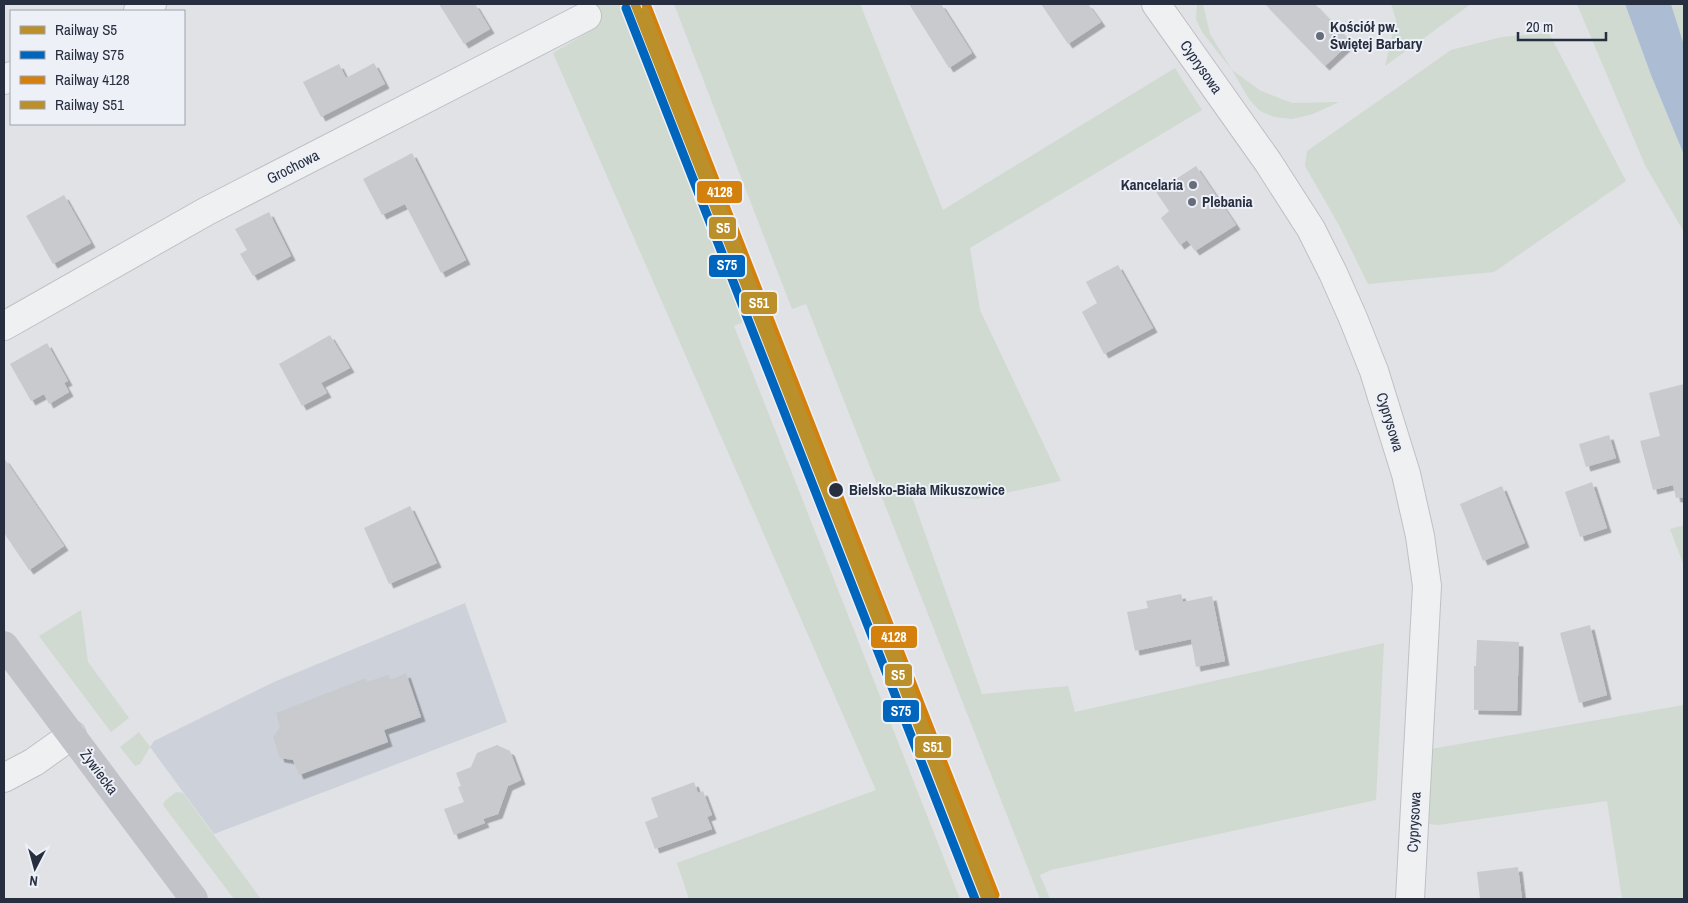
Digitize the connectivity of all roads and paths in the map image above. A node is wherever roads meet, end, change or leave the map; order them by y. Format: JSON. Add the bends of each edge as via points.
{"nodes":[{"id":1,"x":152,"y":4,"type":"edge"},
{"id":2,"x":1156,"y":4,"type":"edge"},
{"id":3,"x":140,"y":10,"type":"edge"},
{"id":4,"x":587,"y":16,"type":"dead end"},
{"id":5,"x":4,"y":326,"type":"edge"},
{"id":6,"x":4,"y":645,"type":"edge"},
{"id":7,"x":72,"y":734,"type":"junction"},
{"id":8,"x":4,"y":778,"type":"edge"},
{"id":9,"x":194,"y":899,"type":"edge"},
{"id":10,"x":1410,"y":899,"type":"edge"}],
"edges":[{"from":1,"to":3,"type":"street"},
{"from":2,"to":10,"type":"street","name":"Cyprysowa","via":[[1268,162],[1310,229],[1364,345],[1406,474],[1427,586]]},
{"from":4,"to":5,"type":"street","name":"Grochowa","via":[[208,211]]},
{"from":6,"to":7,"type":"main road","name":"Żywiecka"},
{"from":7,"to":8,"type":"street","via":[[34,762]]},
{"from":7,"to":9,"type":"main road","name":"Żywiecka"}]}
